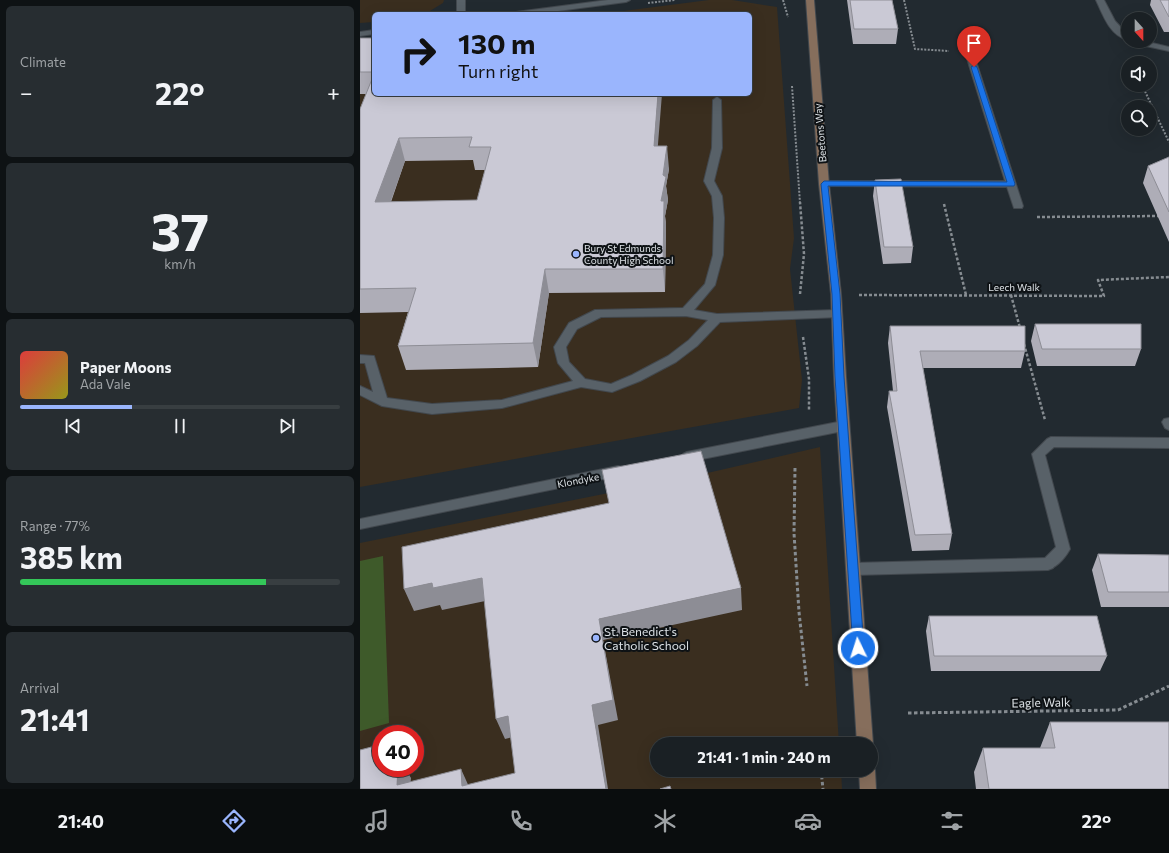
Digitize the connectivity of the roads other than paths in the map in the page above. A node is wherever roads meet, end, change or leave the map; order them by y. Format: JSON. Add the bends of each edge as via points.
{"nodes":[{"id":1,"x":461,"y":0,"type":"edge"},
{"id":2,"x":626,"y":0,"type":"edge"},
{"id":3,"x":810,"y":0,"type":"edge"},
{"id":4,"x":1100,"y":0,"type":"edge"},
{"id":5,"x":461,"y":12,"type":"edge"},
{"id":6,"x":532,"y":12,"type":"edge"},
{"id":7,"x":372,"y":32,"type":"edge"},
{"id":8,"x":1121,"y":33,"type":"edge"},
{"id":9,"x":360,"y":34,"type":"edge"},
{"id":10,"x":1157,"y":47,"type":"edge"},
{"id":11,"x":1169,"y":48,"type":"edge"},
{"id":12,"x":969,"y":52,"type":"road end"},
{"id":13,"x":717,"y":100,"type":"dead end"},
{"id":14,"x":824,"y":184,"type":"junction"},
{"id":15,"x":1012,"y":184,"type":"junction"},
{"id":16,"x":1018,"y":206,"type":"road end"},
{"id":17,"x":686,"y":312,"type":"junction"},
{"id":18,"x":836,"y":314,"type":"junction"},
{"id":19,"x":717,"y":318,"type":"junction"},
{"id":20,"x":360,"y":359,"type":"edge"},
{"id":21,"x":581,"y":383,"type":"junction"},
{"id":22,"x":360,"y":390,"type":"edge"},
{"id":23,"x":382,"y":402,"type":"junction"},
{"id":24,"x":843,"y":426,"type":"junction"},
{"id":25,"x":1169,"y":443,"type":"edge"},
{"id":26,"x":672,"y":460,"type":"edge"},
{"id":27,"x":633,"y":468,"type":"edge"},
{"id":28,"x":360,"y":524,"type":"edge"},
{"id":29,"x":853,"y":568,"type":"junction"},
{"id":30,"x":865,"y":737,"type":"edge"},
{"id":31,"x":867,"y":777,"type":"edge"},
{"id":32,"x":868,"y":789,"type":"edge"}],
"edges":[{"from":1,"to":5,"type":"street"},
{"from":2,"to":6,"type":"street"},
{"from":3,"to":14,"type":"street","name":"Beetons Way"},
{"from":4,"to":8,"type":"street","via":[[1109,21]]},
{"from":7,"to":9,"type":"street"},
{"from":10,"to":11,"type":"street"},
{"from":12,"to":15,"type":"street"},
{"from":13,"to":17,"type":"street","via":[[717,148],[709,181],[717,196],[720,218],[718,255],[710,284]]},
{"from":14,"to":15,"type":"street"},
{"from":14,"to":18,"type":"street","name":"Beetons Way"},
{"from":15,"to":16,"type":"street"},
{"from":17,"to":19,"type":"street"},
{"from":17,"to":21,"type":"street","via":[[599,314],[573,326],[560,347],[564,363]]},
{"from":18,"to":19,"type":"street"},
{"from":18,"to":24,"type":"street","name":"Beetons Way"},
{"from":19,"to":21,"type":"street","via":[[693,343],[672,359],[636,378],[612,388]]},
{"from":20,"to":23,"type":"street","via":[[370,360]]},
{"from":21,"to":23,"type":"street","via":[[502,404],[432,409]]},
{"from":22,"to":23,"type":"street"},
{"from":24,"to":26,"type":"street"},
{"from":24,"to":29,"type":"street","name":"Beetons Way"},
{"from":25,"to":29,"type":"street","via":[[1051,442],[1038,454],[1063,549],[1048,564]]},
{"from":27,"to":28,"type":"street","name":"Klondyke"},
{"from":29,"to":30,"type":"street","name":"Beetons Way"},
{"from":31,"to":32,"type":"street"}]}
